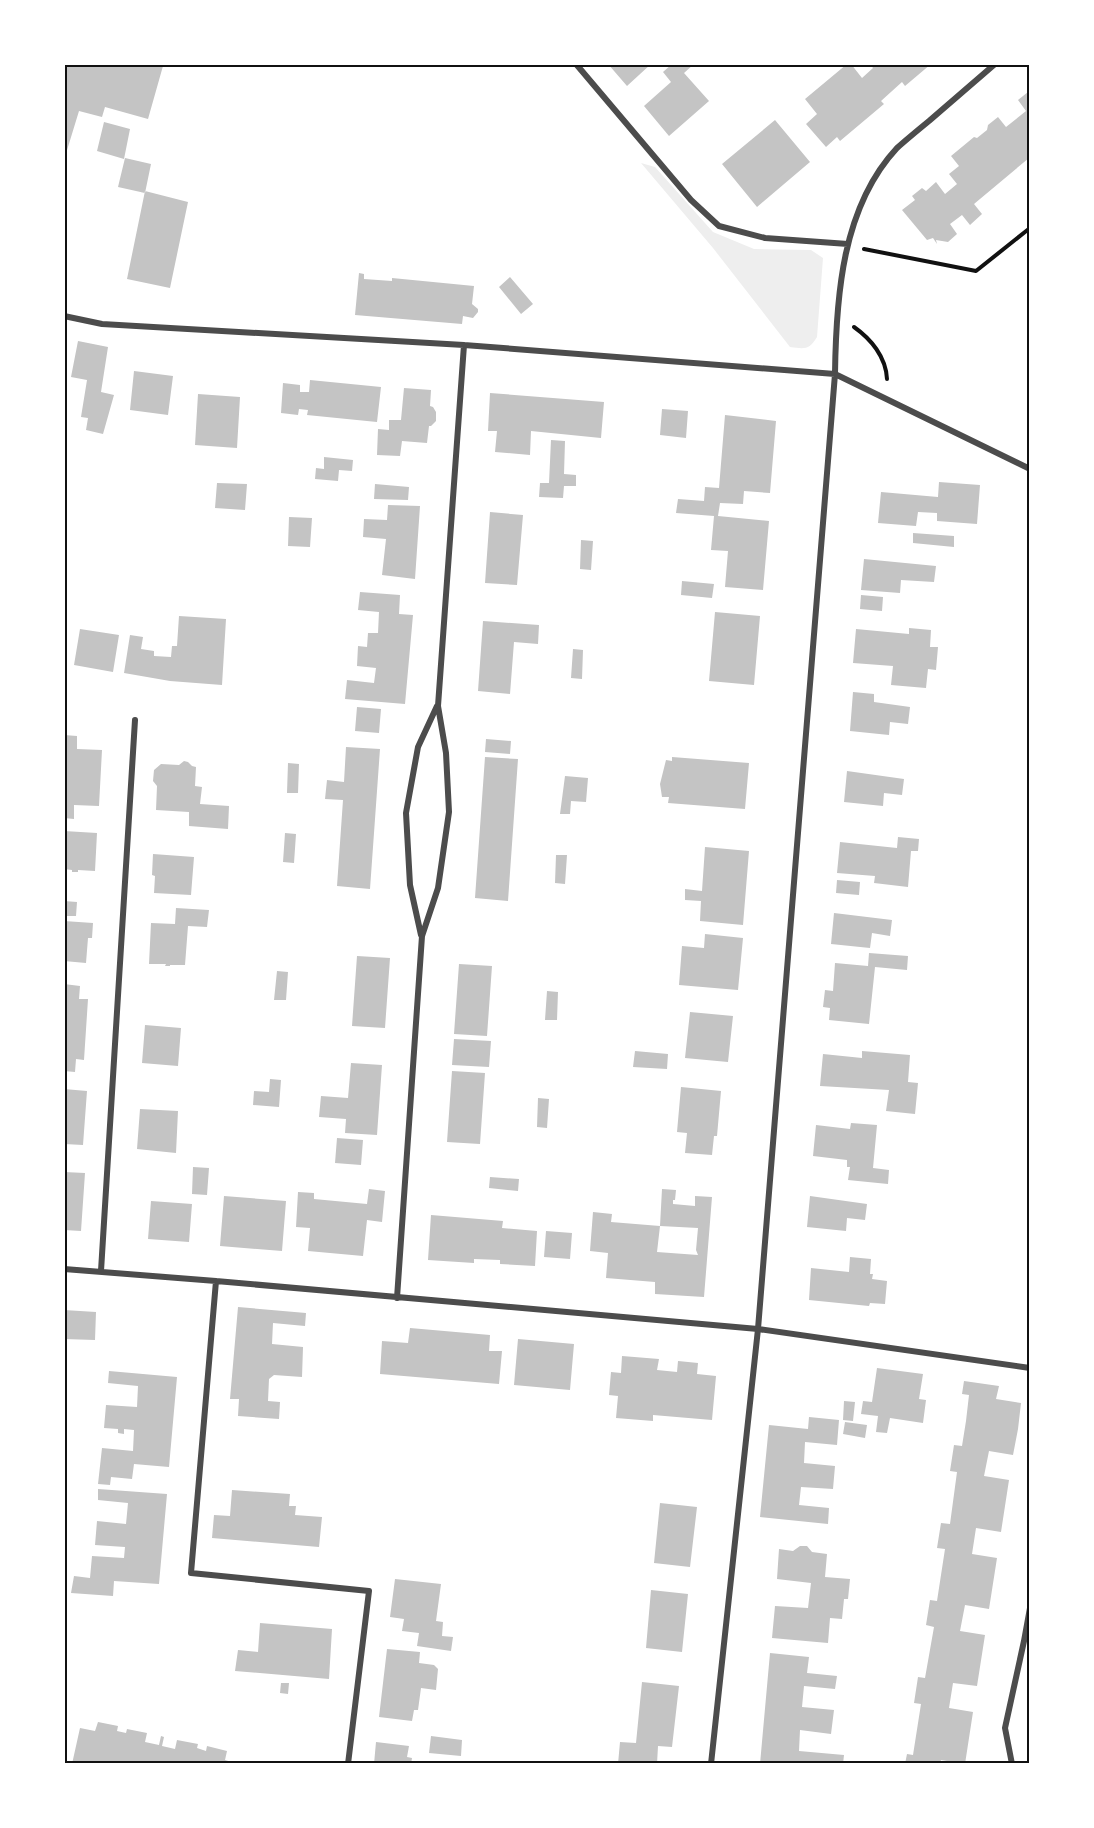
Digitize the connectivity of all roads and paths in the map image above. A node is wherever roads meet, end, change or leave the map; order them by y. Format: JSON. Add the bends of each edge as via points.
{"nodes":[{"id":1,"x":576,"y":64,"type":"edge"},
{"id":2,"x":995,"y":64,"type":"edge"},
{"id":3,"x":1029,"y":228,"type":"edge"},
{"id":4,"x":848,"y":244,"type":"junction"},
{"id":5,"x":64,"y":316,"type":"edge"},
{"id":6,"x":836,"y":322,"type":"junction"},
{"id":7,"x":464,"y":345,"type":"junction"},
{"id":8,"x":835,"y":374,"type":"junction"},
{"id":9,"x":884,"y":397,"type":"junction"},
{"id":10,"x":1029,"y":469,"type":"edge"},
{"id":11,"x":438,"y":706,"type":"junction"},
{"id":12,"x":135,"y":720,"type":"dead end"},
{"id":13,"x":422,"y":936,"type":"junction"},
{"id":14,"x":64,"y":1269,"type":"edge"},
{"id":15,"x":101,"y":1271,"type":"junction"},
{"id":16,"x":216,"y":1281,"type":"junction"},
{"id":17,"x":397,"y":1298,"type":"junction"},
{"id":18,"x":758,"y":1329,"type":"junction"},
{"id":19,"x":1029,"y":1368,"type":"edge"},
{"id":20,"x":1029,"y":1608,"type":"edge"},
{"id":21,"x":1027,"y":1641,"type":"edge"},
{"id":22,"x":348,"y":1764,"type":"edge"},
{"id":23,"x":711,"y":1764,"type":"edge"},
{"id":24,"x":1012,"y":1764,"type":"edge"}],
"edges":[{"from":1,"to":4,"type":"street","via":[[691,200],[719,226],[765,238]]},
{"from":2,"to":4,"type":"street","via":[[898,148],[876,175],[861,203]]},
{"from":3,"to":4,"type":"path","via":[[976,271]]},
{"from":4,"to":6,"type":"street"},
{"from":5,"to":7,"type":"street","via":[[102,324]]},
{"from":6,"to":8,"type":"street"},
{"from":6,"to":9,"type":"path","via":[[855,327],[879,352],[886,371]]},
{"from":7,"to":8,"type":"street"},
{"from":7,"to":11,"type":"street"},
{"from":8,"to":9,"type":"street"},
{"from":8,"to":18,"type":"street"},
{"from":9,"to":10,"type":"street"},
{"from":11,"to":13,"type":"street","via":[[446,753],[449,812],[438,888]]},
{"from":11,"to":13,"type":"street","via":[[418,747],[406,813],[410,885]]},
{"from":12,"to":15,"type":"street"},
{"from":13,"to":17,"type":"street"},
{"from":14,"to":15,"type":"street"},
{"from":15,"to":16,"type":"street"},
{"from":16,"to":17,"type":"street"},
{"from":16,"to":22,"type":"street","via":[[191,1573],[369,1591]]},
{"from":17,"to":18,"type":"street"},
{"from":18,"to":19,"type":"street"},
{"from":18,"to":23,"type":"street"},
{"from":20,"to":21,"type":"street"},
{"from":21,"to":24,"type":"street","via":[[1005,1728]]}]}
